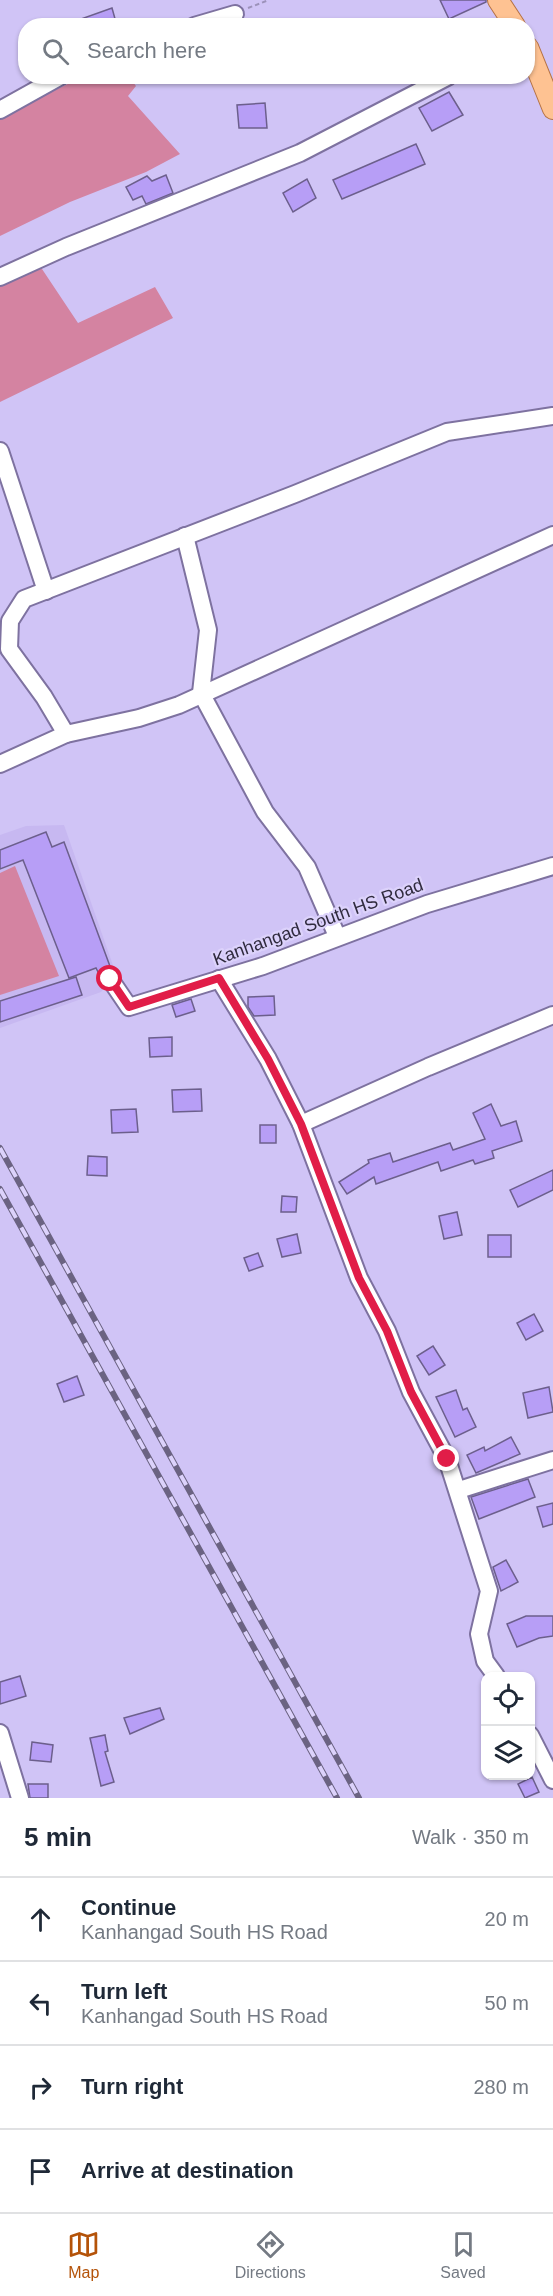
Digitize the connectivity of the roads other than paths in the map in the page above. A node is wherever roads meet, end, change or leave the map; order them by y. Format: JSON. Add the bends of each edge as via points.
{"nodes":[{"id":1,"x":498,"y":0,"type":"edge"},
{"id":2,"x":235,"y":14,"type":"road end"},
{"id":3,"x":221,"y":18,"type":"edge"},
{"id":4,"x":510,"y":18,"type":"edge"},
{"id":5,"x":535,"y":64,"type":"edge"},
{"id":6,"x":47,"y":84,"type":"edge"},
{"id":7,"x":434,"y":84,"type":"edge"},
{"id":8,"x":553,"y":109,"type":"edge"},
{"id":9,"x":0,"y":110,"type":"edge"},
{"id":10,"x":0,"y":277,"type":"edge"},
{"id":11,"x":553,"y":416,"type":"edge"},
{"id":12,"x":0,"y":451,"type":"edge"},
{"id":13,"x":553,"y":535,"type":"edge"},
{"id":14,"x":185,"y":536,"type":"junction"},
{"id":15,"x":46,"y":591,"type":"junction"},
{"id":16,"x":201,"y":693,"type":"junction"},
{"id":17,"x":66,"y":734,"type":"junction"},
{"id":18,"x":0,"y":764,"type":"edge"},
{"id":19,"x":553,"y":866,"type":"edge"},
{"id":20,"x":337,"y":936,"type":"junction"},
{"id":21,"x":219,"y":978,"type":"junction"},
{"id":22,"x":110,"y":979,"type":"dead end"},
{"id":23,"x":553,"y":1015,"type":"edge"},
{"id":24,"x":301,"y":1124,"type":"junction"},
{"id":25,"x":553,"y":1460,"type":"edge"},
{"id":26,"x":459,"y":1490,"type":"junction"},
{"id":27,"x":493,"y":1672,"type":"edge"},
{"id":28,"x":0,"y":1733,"type":"edge"},
{"id":29,"x":535,"y":1743,"type":"edge"},
{"id":30,"x":553,"y":1780,"type":"edge"},
{"id":31,"x":20,"y":1798,"type":"edge"}],
"edges":[{"from":1,"to":4,"type":"main road"},
{"from":2,"to":3,"type":"street"},
{"from":5,"to":8,"type":"main road"},
{"from":6,"to":9,"type":"street"},
{"from":7,"to":10,"type":"street","via":[[300,153]]},
{"from":11,"to":14,"type":"street","via":[[447,432]]},
{"from":12,"to":15,"type":"street"},
{"from":13,"to":16,"type":"street"},
{"from":14,"to":15,"type":"street"},
{"from":14,"to":16,"type":"street","via":[[208,630]]},
{"from":15,"to":17,"type":"street","via":[[24,599],[10,621],[9,649]]},
{"from":16,"to":17,"type":"street","via":[[139,718]]},
{"from":16,"to":20,"type":"street","via":[[265,812],[307,867]]},
{"from":17,"to":18,"type":"street"},
{"from":19,"to":20,"type":"street","name":"Kanhangad South HS Road"},
{"from":20,"to":21,"type":"street","name":"Kanhangad South HS Road","via":[[263,966]]},
{"from":21,"to":22,"type":"street","name":"Kanhangad South HS Road","via":[[129,1007]]},
{"from":21,"to":24,"type":"street","via":[[268,1059]]},
{"from":23,"to":24,"type":"street"},
{"from":24,"to":26,"type":"street","via":[[359,1278]]},
{"from":25,"to":26,"type":"street"},
{"from":26,"to":27,"type":"street","via":[[489,1591],[479,1634],[485,1660]]},
{"from":28,"to":31,"type":"street"},
{"from":29,"to":30,"type":"street"}]}
